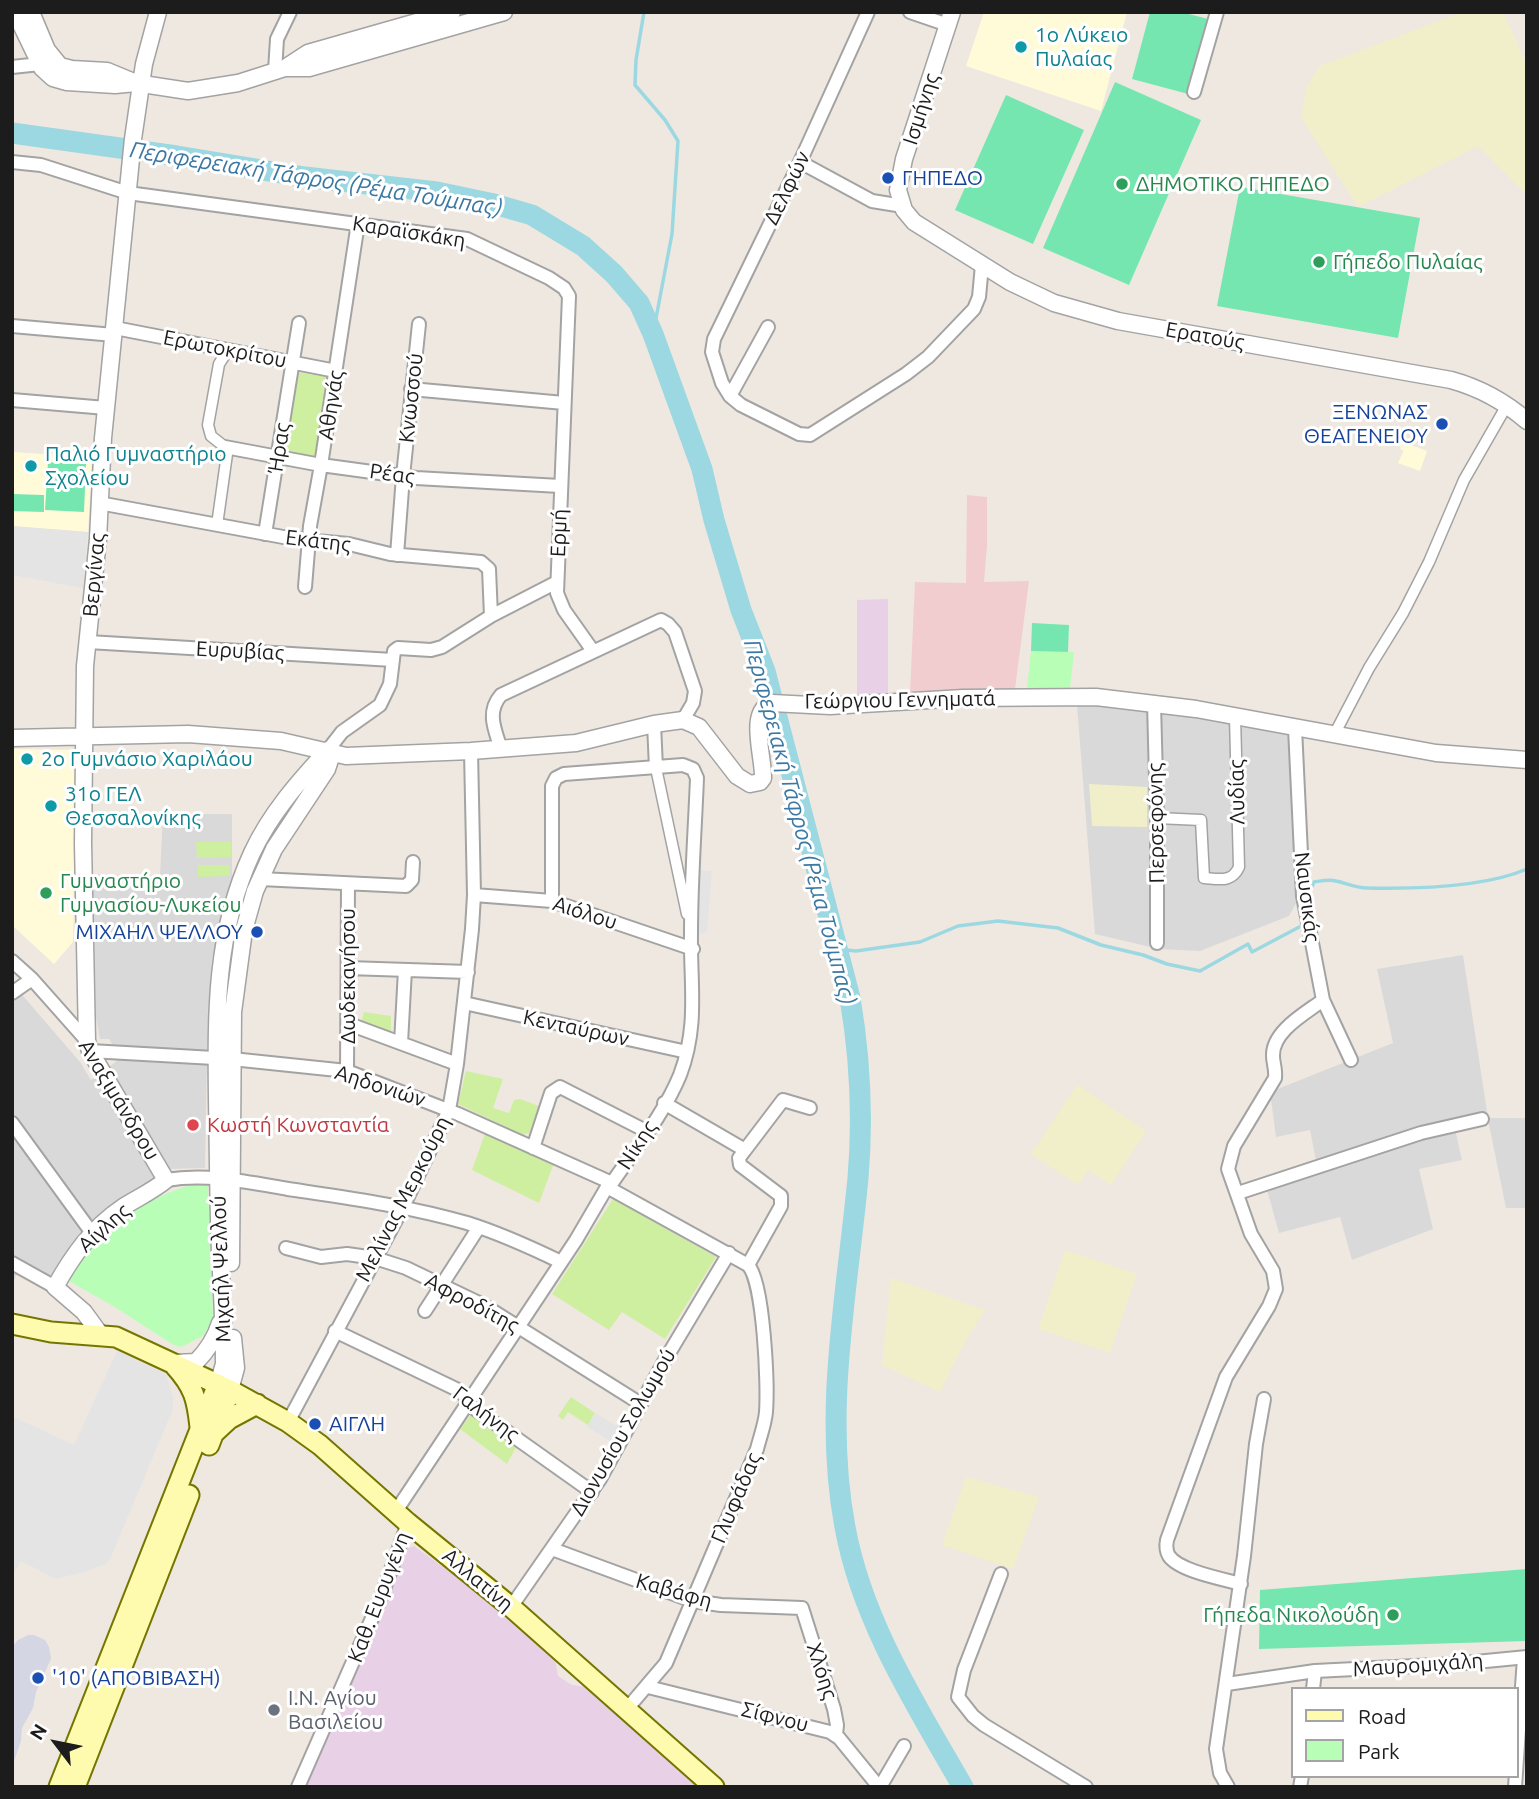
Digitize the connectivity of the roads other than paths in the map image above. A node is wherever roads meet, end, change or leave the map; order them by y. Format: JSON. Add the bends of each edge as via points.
{"nodes":[{"id":1,"x":15,"y":12,"type":"edge"},
{"id":2,"x":31,"y":12,"type":"edge"},
{"id":3,"x":158,"y":12,"type":"edge"},
{"id":4,"x":290,"y":12,"type":"edge"},
{"id":5,"x":452,"y":12,"type":"edge"},
{"id":6,"x":504,"y":12,"type":"edge"},
{"id":7,"x":868,"y":12,"type":"edge"},
{"id":8,"x":910,"y":12,"type":"edge"},
{"id":9,"x":1217,"y":12,"type":"edge"},
{"id":10,"x":950,"y":18,"type":"edge"},
{"id":11,"x":40,"y":64,"type":"junction"},
{"id":12,"x":12,"y":67,"type":"edge"},
{"id":13,"x":280,"y":69,"type":"junction"},
{"id":14,"x":138,"y":83,"type":"junction"},
{"id":15,"x":1195,"y":92,"type":"dead end"},
{"id":16,"x":12,"y":162,"type":"edge"},
{"id":17,"x":800,"y":162,"type":"junction"},
{"id":18,"x":128,"y":193,"type":"junction"},
{"id":19,"x":903,"y":206,"type":"junction"},
{"id":20,"x":358,"y":223,"type":"junction"},
{"id":21,"x":982,"y":265,"type":"junction"},
{"id":22,"x":299,"y":323,"type":"dead end"},
{"id":23,"x":419,"y":324,"type":"dead end"},
{"id":24,"x":12,"y":326,"type":"edge"},
{"id":25,"x":768,"y":327,"type":"dead end"},
{"id":26,"x":114,"y":331,"type":"junction"},
{"id":27,"x":228,"y":350,"type":"junction"},
{"id":28,"x":292,"y":362,"type":"junction"},
{"id":29,"x":336,"y":371,"type":"junction"},
{"id":30,"x":411,"y":389,"type":"junction"},
{"id":31,"x":730,"y":396,"type":"junction"},
{"id":32,"x":12,"y":400,"type":"edge"},
{"id":33,"x":564,"y":403,"type":"junction"},
{"id":34,"x":1507,"y":405,"type":"junction"},
{"id":35,"x":106,"y":408,"type":"junction"},
{"id":36,"x":1527,"y":421,"type":"edge"},
{"id":37,"x":225,"y":447,"type":"junction"},
{"id":38,"x":277,"y":457,"type":"junction"},
{"id":39,"x":321,"y":465,"type":"junction"},
{"id":40,"x":403,"y":476,"type":"junction"},
{"id":41,"x":560,"y":486,"type":"junction"},
{"id":42,"x":99,"y":503,"type":"junction"},
{"id":43,"x":217,"y":525,"type":"junction"},
{"id":44,"x":265,"y":534,"type":"junction"},
{"id":45,"x":309,"y":541,"type":"junction"},
{"id":46,"x":397,"y":555,"type":"junction"},
{"id":47,"x":557,"y":582,"type":"junction"},
{"id":48,"x":305,"y":587,"type":"dead end"},
{"id":49,"x":491,"y":615,"type":"junction"},
{"id":50,"x":88,"y":642,"type":"junction"},
{"id":51,"x":593,"y":651,"type":"junction"},
{"id":52,"x":393,"y":660,"type":"junction"},
{"id":53,"x":1154,"y":703,"type":"junction"},
{"id":54,"x":1235,"y":717,"type":"junction"},
{"id":55,"x":683,"y":720,"type":"junction"},
{"id":56,"x":654,"y":724,"type":"junction"},
{"id":57,"x":1295,"y":728,"type":"junction"},
{"id":58,"x":1334,"y":735,"type":"junction"},
{"id":59,"x":84,"y":737,"type":"junction"},
{"id":60,"x":12,"y":738,"type":"edge"},
{"id":61,"x":501,"y":749,"type":"junction"},
{"id":62,"x":328,"y":750,"type":"junction"},
{"id":63,"x":471,"y":751,"type":"junction"},
{"id":64,"x":1527,"y":760,"type":"edge"},
{"id":65,"x":656,"y":768,"type":"junction"},
{"id":66,"x":1157,"y":818,"type":"junction"},
{"id":67,"x":413,"y":862,"type":"dead end"},
{"id":68,"x":260,"y":879,"type":"junction"},
{"id":69,"x":348,"y":884,"type":"junction"},
{"id":70,"x":474,"y":895,"type":"junction"},
{"id":71,"x":552,"y":901,"type":"junction"},
{"id":72,"x":691,"y":935,"type":"junction"},
{"id":73,"x":1157,"y":943,"type":"dead end"},
{"id":74,"x":693,"y":949,"type":"junction"},
{"id":75,"x":12,"y":961,"type":"edge"},
{"id":76,"x":348,"y":968,"type":"junction"},
{"id":77,"x":405,"y":970,"type":"junction"},
{"id":78,"x":468,"y":972,"type":"junction"},
{"id":79,"x":32,"y":979,"type":"junction"},
{"id":80,"x":12,"y":993,"type":"edge"},
{"id":81,"x":1323,"y":1000,"type":"junction"},
{"id":82,"x":464,"y":1003,"type":"junction"},
{"id":83,"x":349,"y":1024,"type":"junction"},
{"id":84,"x":401,"y":1043,"type":"junction"},
{"id":85,"x":89,"y":1046,"type":"junction"},
{"id":86,"x":687,"y":1052,"type":"junction"},
{"id":87,"x":224,"y":1058,"type":"junction"},
{"id":88,"x":1351,"y":1060,"type":"dead end"},
{"id":89,"x":457,"y":1064,"type":"junction"},
{"id":90,"x":347,"y":1071,"type":"junction"},
{"id":91,"x":664,"y":1103,"type":"junction"},
{"id":92,"x":810,"y":1108,"type":"dead end"},
{"id":93,"x":449,"y":1110,"type":"junction"},
{"id":94,"x":1482,"y":1118,"type":"dead end"},
{"id":95,"x":12,"y":1123,"type":"edge"},
{"id":96,"x":646,"y":1131,"type":"junction"},
{"id":97,"x":533,"y":1148,"type":"junction"},
{"id":98,"x":745,"y":1150,"type":"junction"},
{"id":99,"x":225,"y":1179,"type":"junction"},
{"id":100,"x":166,"y":1180,"type":"junction"},
{"id":101,"x":610,"y":1185,"type":"junction"},
{"id":102,"x":1238,"y":1193,"type":"junction"},
{"id":103,"x":403,"y":1207,"type":"junction"},
{"id":104,"x":479,"y":1227,"type":"junction"},
{"id":105,"x":92,"y":1233,"type":"junction"},
{"id":106,"x":286,"y":1248,"type":"dead end"},
{"id":107,"x":729,"y":1253,"type":"junction"},
{"id":108,"x":375,"y":1258,"type":"junction"},
{"id":109,"x":561,"y":1262,"type":"junction"},
{"id":110,"x":12,"y":1263,"type":"edge"},
{"id":111,"x":748,"y":1265,"type":"junction"},
{"id":112,"x":443,"y":1285,"type":"junction"},
{"id":113,"x":55,"y":1287,"type":"junction"},
{"id":114,"x":224,"y":1310,"type":"junction"},
{"id":115,"x":425,"y":1311,"type":"dead end"},
{"id":116,"x":12,"y":1324,"type":"edge"},
{"id":117,"x":518,"y":1327,"type":"junction"},
{"id":118,"x":335,"y":1331,"type":"junction"},
{"id":119,"x":100,"y":1334,"type":"junction"},
{"id":120,"x":234,"y":1352,"type":"junction"},
{"id":121,"x":172,"y":1363,"type":"junction"},
{"id":122,"x":224,"y":1387,"type":"junction"},
{"id":123,"x":1264,"y":1399,"type":"dead end"},
{"id":124,"x":256,"y":1403,"type":"junction"},
{"id":125,"x":468,"y":1404,"type":"junction"},
{"id":126,"x":641,"y":1405,"type":"junction"},
{"id":127,"x":288,"y":1422,"type":"junction"},
{"id":128,"x":207,"y":1433,"type":"junction"},
{"id":129,"x":592,"y":1492,"type":"junction"},
{"id":130,"x":402,"y":1517,"type":"junction"},
{"id":131,"x":552,"y":1549,"type":"junction"},
{"id":132,"x":1001,"y":1574,"type":"dead end"},
{"id":133,"x":1241,"y":1584,"type":"junction"},
{"id":134,"x":693,"y":1601,"type":"junction"},
{"id":135,"x":511,"y":1607,"type":"junction"},
{"id":136,"x":802,"y":1608,"type":"joint"},
{"id":137,"x":1525,"y":1658,"type":"edge"},
{"id":138,"x":1315,"y":1671,"type":"junction"},
{"id":139,"x":1227,"y":1684,"type":"junction"},
{"id":140,"x":648,"y":1687,"type":"junction"},
{"id":141,"x":1313,"y":1687,"type":"edge"},
{"id":142,"x":626,"y":1710,"type":"junction"},
{"id":143,"x":836,"y":1735,"type":"junction"},
{"id":144,"x":904,"y":1746,"type":"dead end"},
{"id":145,"x":1518,"y":1758,"type":"edge"},
{"id":146,"x":59,"y":1787,"type":"edge"},
{"id":147,"x":75,"y":1787,"type":"edge"},
{"id":148,"x":298,"y":1787,"type":"edge"},
{"id":149,"x":714,"y":1787,"type":"edge"},
{"id":150,"x":880,"y":1787,"type":"edge"},
{"id":151,"x":1086,"y":1787,"type":"edge"},
{"id":152,"x":1228,"y":1787,"type":"edge"}],
"edges":[{"from":1,"to":11,"type":"street"},
{"from":2,"to":14,"type":"street","via":[[58,64],[118,74]]},
{"from":3,"to":14,"type":"street","name":"Βεργίνας"},
{"from":4,"to":13,"type":"street","via":[[276,43]]},
{"from":5,"to":13,"type":"street","via":[[307,53]]},
{"from":6,"to":13,"type":"street","via":[[309,68]]},
{"from":7,"to":17,"type":"street","name":"Δελφών"},
{"from":8,"to":10,"type":"street"},
{"from":9,"to":15,"type":"street"},
{"from":10,"to":19,"type":"street","name":"Ισμήνης","via":[[900,174]]},
{"from":11,"to":12,"type":"street"},
{"from":11,"to":14,"type":"street","via":[[64,82]]},
{"from":13,"to":14,"type":"street","via":[[200,90]]},
{"from":14,"to":18,"type":"street","name":"Βεργίνας"},
{"from":16,"to":18,"type":"street","name":"Καραϊσκάκη","via":[[41,165]]},
{"from":17,"to":19,"type":"street","via":[[872,201]]},
{"from":17,"to":31,"type":"street","name":"Δελφών","via":[[711,348]]},
{"from":18,"to":20,"type":"street","name":"Καραϊσκάκη"},
{"from":18,"to":26,"type":"street","name":"Βεργίνας"},
{"from":19,"to":21,"type":"street","name":"Ερατούς","via":[[922,229]]},
{"from":20,"to":29,"type":"street","name":"Αθηνάς"},
{"from":20,"to":33,"type":"street","name":"Καραϊσκάκη","via":[[472,240],[564,288],[569,296]]},
{"from":21,"to":31,"type":"street","via":[[976,304],[928,357],[813,434],[799,434]]},
{"from":21,"to":34,"type":"street","name":"Ερατούς","via":[[1047,300],[1097,317],[1451,380]]},
{"from":22,"to":28,"type":"street","name":"Ήρας"},
{"from":23,"to":30,"type":"street","name":"Κνωσσού"},
{"from":24,"to":26,"type":"street","name":"Ερωτοκρίτου"},
{"from":25,"to":31,"type":"street"},
{"from":26,"to":27,"type":"street","name":"Ερωτοκρίτου"},
{"from":26,"to":35,"type":"street","name":"Βεργίνας"},
{"from":27,"to":28,"type":"street","name":"Ερωτοκρίτου"},
{"from":27,"to":37,"type":"street","via":[[219,365],[208,425],[211,436]]},
{"from":28,"to":29,"type":"street","name":"Ερωτοκρίτου"},
{"from":28,"to":38,"type":"street","name":"Ήρας"},
{"from":29,"to":39,"type":"street","name":"Αθηνάς"},
{"from":30,"to":33,"type":"street"},
{"from":30,"to":40,"type":"street","name":"Κνωσσού"},
{"from":32,"to":35,"type":"street"},
{"from":33,"to":41,"type":"street","name":"Ερμή"},
{"from":34,"to":36,"type":"street","name":"Ερατούς"},
{"from":34,"to":58,"type":"street","via":[[1464,480],[1429,562]]},
{"from":35,"to":42,"type":"street","name":"Βεργίνας"},
{"from":37,"to":38,"type":"street","name":"Ρέας"},
{"from":37,"to":43,"type":"street"},
{"from":38,"to":39,"type":"street","name":"Ρέας"},
{"from":38,"to":44,"type":"street","name":"Ήρας"},
{"from":39,"to":40,"type":"street","name":"Ρέας"},
{"from":39,"to":45,"type":"street","name":"Αθηνάς"},
{"from":40,"to":41,"type":"street","name":"Ρέας"},
{"from":40,"to":46,"type":"street","name":"Κνωσσού"},
{"from":41,"to":47,"type":"street","name":"Ερμή"},
{"from":42,"to":43,"type":"street","name":"Εκάτης"},
{"from":42,"to":50,"type":"street","name":"Βεργίνας"},
{"from":43,"to":44,"type":"street","name":"Εκάτης"},
{"from":44,"to":45,"type":"street","name":"Εκάτης"},
{"from":45,"to":46,"type":"street","name":"Εκάτης"},
{"from":45,"to":48,"type":"street","name":"Αθηνάς"},
{"from":46,"to":49,"type":"street","name":"Εκάτης","via":[[484,563],[489,569]]},
{"from":47,"to":49,"type":"street"},
{"from":47,"to":51,"type":"street","name":"Ερμή","via":[[561,606]]},
{"from":49,"to":52,"type":"street","via":[[439,648],[398,648]]},
{"from":50,"to":52,"type":"street","name":"Ευρυβίας"},
{"from":50,"to":59,"type":"street","name":"Βεργίνας"},
{"from":51,"to":55,"type":"street","via":[[665,621],[675,632],[695,691]]},
{"from":51,"to":61,"type":"street","via":[[498,698],[492,717]]},
{"from":52,"to":62,"type":"street","name":"Μιχαήλ Ψελλού","via":[[390,684],[380,705],[342,732]]},
{"from":53,"to":54,"type":"street","name":"Γεώργιου Γεννηματά"},
{"from":53,"to":55,"type":"street","name":"Γεώργιου Γεννηματά","via":[[1076,696],[830,706],[772,703],[761,710],[758,721],[763,778],[750,784],[737,776],[699,727]]},
{"from":53,"to":66,"type":"street","name":"Περσεφόνης"},
{"from":54,"to":57,"type":"street","name":"Γεώργιου Γεννηματά"},
{"from":54,"to":66,"type":"street","name":"Λυδίας","via":[[1239,867],[1235,875],[1204,878],[1201,820]]},
{"from":55,"to":56,"type":"street"},
{"from":56,"to":61,"type":"street","via":[[576,743]]},
{"from":56,"to":65,"type":"street","name":"Νίκης"},
{"from":57,"to":58,"type":"street","name":"Γεώργιου Γεννηματά"},
{"from":57,"to":81,"type":"street","name":"Ναυσικάς","via":[[1303,896]]},
{"from":58,"to":64,"type":"street","name":"Γεώργιου Γεννηματά","via":[[1436,753]]},
{"from":59,"to":60,"type":"street"},
{"from":59,"to":62,"type":"street","via":[[188,734],[281,741]]},
{"from":59,"to":85,"type":"street","name":"Βεργίνας"},
{"from":61,"to":63,"type":"street"},
{"from":62,"to":63,"type":"street","via":[[346,756]]},
{"from":62,"to":68,"type":"street","name":"Μιχαήλ Ψελλού","via":[[327,769],[278,842]]},
{"from":62,"to":87,"type":"street","name":"Μιχαήλ Ψελλού","via":[[273,816],[239,888],[222,948],[217,1002]]},
{"from":63,"to":70,"type":"street","name":"Μελίνας Μερκούρη"},
{"from":65,"to":71,"type":"street","via":[[556,778],[552,786]]},
{"from":65,"to":72,"type":"street","name":"Νίκης"},
{"from":65,"to":72,"type":"street","via":[[687,766],[696,775]]},
{"from":66,"to":73,"type":"street","name":"Περσεφόνης"},
{"from":67,"to":69,"type":"street","via":[[406,886]]},
{"from":68,"to":69,"type":"street","name":"Δωδεκανήσου"},
{"from":68,"to":87,"type":"street","name":"Μιχαήλ Ψελλού","via":[[248,914]]},
{"from":69,"to":76,"type":"street","name":"Δωδεκανήσου"},
{"from":70,"to":71,"type":"street","name":"Αιόλου"},
{"from":70,"to":78,"type":"street","name":"Μελίνας Μερκούρη"},
{"from":71,"to":74,"type":"street","name":"Αιόλου"},
{"from":72,"to":74,"type":"street","name":"Νίκης"},
{"from":74,"to":86,"type":"street","name":"Νίκης","via":[[694,1006]]},
{"from":75,"to":79,"type":"street","name":"Αναξιμάνδρου"},
{"from":76,"to":77,"type":"street"},
{"from":76,"to":83,"type":"street","name":"Δωδεκανήσου"},
{"from":77,"to":78,"type":"street"},
{"from":77,"to":84,"type":"street"},
{"from":78,"to":82,"type":"street","name":"Μελίνας Μερκούρη"},
{"from":79,"to":80,"type":"street"},
{"from":79,"to":85,"type":"street","name":"Αναξιμάνδρου"},
{"from":81,"to":88,"type":"street","name":"Ναυσικάς"},
{"from":81,"to":102,"type":"street","via":[[1282,1033],[1274,1046],[1275,1077],[1230,1159],[1228,1169]]},
{"from":82,"to":86,"type":"street","name":"Κενταύρων"},
{"from":82,"to":89,"type":"street","name":"Μελίνας Μερκούρη"},
{"from":83,"to":84,"type":"street"},
{"from":83,"to":90,"type":"street","name":"Δωδεκανήσου"},
{"from":84,"to":89,"type":"street"},
{"from":85,"to":87,"type":"street","name":"Αηδονιών"},
{"from":85,"to":100,"type":"street","name":"Αναξιμάνδρου"},
{"from":86,"to":91,"type":"street","name":"Νίκης"},
{"from":87,"to":90,"type":"street","name":"Αηδονιών"},
{"from":87,"to":99,"type":"street","name":"Μιχαήλ Ψελλού"},
{"from":89,"to":93,"type":"street","name":"Μελίνας Μερκούρη"},
{"from":90,"to":93,"type":"street","name":"Αηδονιών"},
{"from":91,"to":96,"type":"street","name":"Νίκης"},
{"from":91,"to":98,"type":"street"},
{"from":92,"to":98,"type":"street","via":[[783,1100]]},
{"from":93,"to":97,"type":"street","name":"Αηδονιών"},
{"from":93,"to":103,"type":"street","name":"Μελίνας Μερκούρη"},
{"from":94,"to":102,"type":"street","via":[[1421,1133]]},
{"from":95,"to":105,"type":"street"},
{"from":96,"to":97,"type":"street","via":[[560,1087],[551,1093]]},
{"from":96,"to":101,"type":"street","name":"Νίκης"},
{"from":97,"to":101,"type":"street","name":"Αηδονιών"},
{"from":98,"to":111,"type":"street","via":[[740,1165],[782,1199]]},
{"from":99,"to":100,"type":"street"},
{"from":99,"to":103,"type":"street"},
{"from":99,"to":114,"type":"street","name":"Μιχαήλ Ψελλού"},
{"from":99,"to":120,"type":"street","name":"Μιχαήλ Ψελλού"},
{"from":100,"to":105,"type":"street","name":"Αίγλης"},
{"from":101,"to":107,"type":"street","name":"Αηδονιών"},
{"from":101,"to":109,"type":"street","name":"Νίκης"},
{"from":102,"to":133,"type":"street","via":[[1251,1234],[1273,1271],[1276,1289],[1226,1377],[1166,1546],[1167,1554],[1180,1564]]},
{"from":103,"to":104,"type":"street"},
{"from":103,"to":108,"type":"street","name":"Μελίνας Μερκούρη"},
{"from":104,"to":109,"type":"street"},
{"from":104,"to":112,"type":"street"},
{"from":105,"to":113,"type":"street","name":"Αίγλης"},
{"from":106,"to":108,"type":"street","name":"Αφροδίτης","via":[[321,1257]]},
{"from":107,"to":111,"type":"street","name":"Αηδονιών"},
{"from":107,"to":126,"type":"street","name":"Διονυσίου Σολωμού"},
{"from":108,"to":112,"type":"street","name":"Αφροδίτης"},
{"from":108,"to":118,"type":"street","name":"Μελίνας Μερκούρη"},
{"from":109,"to":117,"type":"street","name":"Νίκης"},
{"from":110,"to":113,"type":"street"},
{"from":111,"to":134,"type":"street","name":"Γλυφάδας","via":[[760,1300],[766,1413],[754,1458]]},
{"from":112,"to":115,"type":"street"},
{"from":112,"to":117,"type":"street","name":"Αφροδίτης"},
{"from":113,"to":119,"type":"street","via":[[84,1312]]},
{"from":114,"to":121,"type":"street","via":[[216,1335],[196,1362]]},
{"from":114,"to":122,"type":"street","name":"Μιχαήλ Ψελλού"},
{"from":116,"to":119,"type":"main road","name":"Αλλατίνη","via":[[51,1332]]},
{"from":117,"to":125,"type":"street","name":"Νίκης"},
{"from":117,"to":126,"type":"street","name":"Αφροδίτης"},
{"from":118,"to":125,"type":"street","name":"Γαλήνης","via":[[458,1390]]},
{"from":118,"to":127,"type":"street","name":"Μελίνας Μερκούρη"},
{"from":119,"to":121,"type":"main road","name":"Αλλατίνη"},
{"from":120,"to":122,"type":"street","name":"Μιχαήλ Ψελλού","via":[[236,1368]]},
{"from":120,"to":124,"type":"street","via":[[244,1385]]},
{"from":121,"to":122,"type":"main road","name":"Αλλατίνη"},
{"from":121,"to":128,"type":"main road","via":[[191,1384]]},
{"from":122,"to":124,"type":"main road","name":"Αλλατίνη"},
{"from":122,"to":128,"type":"main road","name":"Μιχαήλ Ψελλού"},
{"from":123,"to":133,"type":"street"},
{"from":124,"to":127,"type":"main road","name":"Αλλατίνη"},
{"from":124,"to":128,"type":"main road"},
{"from":125,"to":129,"type":"street","name":"Γαλήνης"},
{"from":125,"to":130,"type":"street","name":"Νίκης"},
{"from":126,"to":129,"type":"street","name":"Διονυσίου Σολωμού"},
{"from":127,"to":130,"type":"main road","name":"Αλλατίνη"},
{"from":128,"to":146,"type":"main road","name":"Μιχαήλ Ψελλού"},
{"from":128,"to":147,"type":"main road","name":"Μιχαήλ Ψελλού"},
{"from":129,"to":131,"type":"street","name":"Διονυσίου Σολωμού"},
{"from":130,"to":135,"type":"main road","name":"Αλλατίνη"},
{"from":130,"to":148,"type":"street","name":"Καθ. Ευρυγένη","via":[[380,1600]]},
{"from":131,"to":134,"type":"street","name":"Καβάφη"},
{"from":131,"to":135,"type":"street","name":"Διονυσίου Σολωμού"},
{"from":132,"to":151,"type":"street","via":[[964,1670],[958,1698],[984,1726]]},
{"from":133,"to":139,"type":"street"},
{"from":134,"to":136,"type":"street","name":"Καβάφη"},
{"from":134,"to":140,"type":"street","name":"Γλυφάδας","via":[[666,1663]]},
{"from":135,"to":142,"type":"main road","name":"Αλλατίνη"},
{"from":136,"to":143,"type":"street","name":"Χλόης","via":[[834,1709]]},
{"from":137,"to":138,"type":"street","name":"Μαυρομιχάλη"},
{"from":137,"to":145,"type":"street"},
{"from":138,"to":139,"type":"street","name":"Μαυρομιχάλη"},
{"from":138,"to":141,"type":"street"},
{"from":139,"to":152,"type":"street","via":[[1216,1749]]},
{"from":140,"to":142,"type":"street","name":"Γλυφάδας"},
{"from":140,"to":143,"type":"street","name":"Σίφνου"},
{"from":142,"to":149,"type":"main road","name":"Αλλατίνη"},
{"from":143,"to":150,"type":"street","name":"Σίφνου"},
{"from":144,"to":150,"type":"street"}]}
